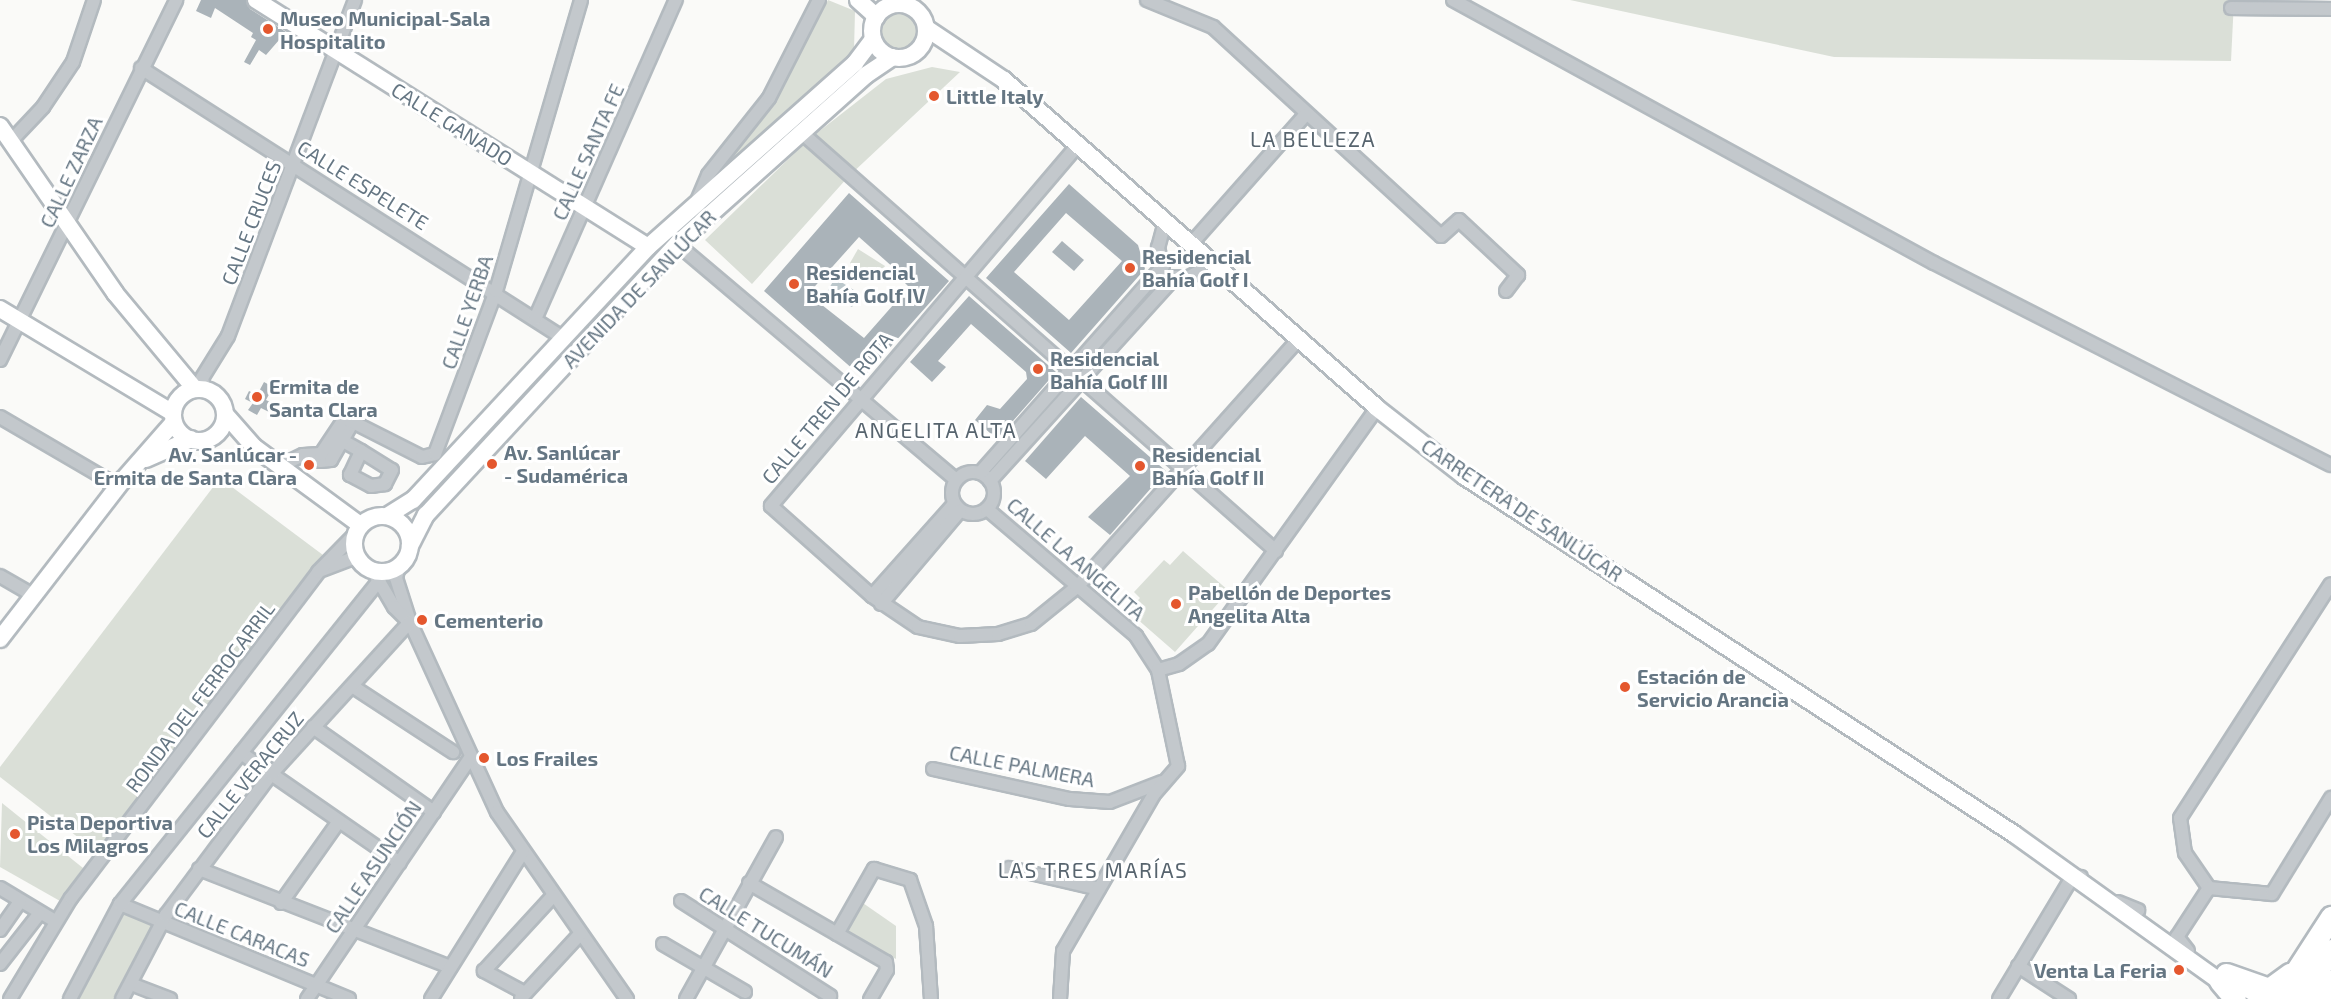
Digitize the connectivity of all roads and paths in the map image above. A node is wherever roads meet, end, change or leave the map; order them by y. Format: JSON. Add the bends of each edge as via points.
{"nodes":[{"id":1,"x":94,"y":0,"type":"edge"},
{"id":2,"x":176,"y":0,"type":"edge"},
{"id":3,"x":256,"y":0,"type":"edge"},
{"id":4,"x":356,"y":0,"type":"edge"},
{"id":5,"x":581,"y":0,"type":"edge"},
{"id":6,"x":676,"y":0,"type":"edge"},
{"id":7,"x":819,"y":0,"type":"edge"},
{"id":8,"x":858,"y":0,"type":"edge"},
{"id":9,"x":1147,"y":0,"type":"edge"},
{"id":10,"x":1453,"y":0,"type":"edge"},
{"id":11,"x":897,"y":2,"type":"edge"},
{"id":12,"x":917,"y":6,"type":"edge"},
{"id":13,"x":2231,"y":8,"type":"dead end"},
{"id":14,"x":2331,"y":9,"type":"edge"},
{"id":15,"x":877,"y":17,"type":"junction"},
{"id":16,"x":926,"y":28,"type":"junction"},
{"id":17,"x":873,"y":39,"type":"junction"},
{"id":18,"x":955,"y":49,"type":"junction"},
{"id":19,"x":336,"y":51,"type":"junction"},
{"id":20,"x":914,"y":54,"type":"junction"},
{"id":21,"x":893,"y":57,"type":"junction"},
{"id":22,"x":141,"y":69,"type":"junction"},
{"id":23,"x":1305,"y":115,"type":"junction"},
{"id":24,"x":0,"y":126,"type":"edge"},
{"id":25,"x":802,"y":134,"type":"junction"},
{"id":26,"x":10,"y":141,"type":"junction"},
{"id":27,"x":1078,"y":145,"type":"junction"},
{"id":28,"x":294,"y":166,"type":"junction"},
{"id":29,"x":530,"y":172,"type":"junction"},
{"id":30,"x":696,"y":203,"type":"junction"},
{"id":31,"x":586,"y":208,"type":"junction"},
{"id":32,"x":1165,"y":221,"type":"junction"},
{"id":33,"x":68,"y":225,"type":"junction"},
{"id":34,"x":677,"y":244,"type":"junction"},
{"id":35,"x":1191,"y":244,"type":"junction"},
{"id":36,"x":648,"y":247,"type":"junction"},
{"id":37,"x":1213,"y":264,"type":"junction"},
{"id":38,"x":1162,"y":266,"type":"junction"},
{"id":39,"x":1175,"y":277,"type":"junction"},
{"id":40,"x":963,"y":278,"type":"junction"},
{"id":41,"x":496,"y":291,"type":"junction"},
{"id":42,"x":1506,"y":291,"type":"dead end"},
{"id":43,"x":0,"y":309,"type":"edge"},
{"id":44,"x":535,"y":319,"type":"junction"},
{"id":45,"x":21,"y":321,"type":"junction"},
{"id":46,"x":562,"y":337,"type":"junction"},
{"id":47,"x":1299,"y":339,"type":"junction"},
{"id":48,"x":0,"y":360,"type":"edge"},
{"id":49,"x":1071,"y":373,"type":"junction"},
{"id":50,"x":1082,"y":382,"type":"junction"},
{"id":51,"x":200,"y":389,"type":"junction"},
{"id":52,"x":861,"y":398,"type":"junction"},
{"id":53,"x":1377,"y":408,"type":"junction"},
{"id":54,"x":225,"y":414,"type":"junction"},
{"id":55,"x":0,"y":417,"type":"edge"},
{"id":56,"x":173,"y":418,"type":"junction"},
{"id":57,"x":350,"y":419,"type":"junction"},
{"id":58,"x":214,"y":436,"type":"junction"},
{"id":59,"x":191,"y":439,"type":"junction"},
{"id":60,"x":343,"y":441,"type":"junction"},
{"id":61,"x":254,"y":447,"type":"junction"},
{"id":62,"x":361,"y":450,"type":"dead end"},
{"id":63,"x":321,"y":454,"type":"junction"},
{"id":64,"x":140,"y":462,"type":"junction"},
{"id":65,"x":2331,"y":465,"type":"edge"},
{"id":66,"x":280,"y":466,"type":"junction"},
{"id":67,"x":1183,"y":471,"type":"junction"},
{"id":68,"x":985,"y":477,"type":"junction"},
{"id":69,"x":956,"y":480,"type":"junction"},
{"id":70,"x":115,"y":491,"type":"junction"},
{"id":71,"x":957,"y":507,"type":"junction"},
{"id":72,"x":987,"y":509,"type":"junction"},
{"id":73,"x":387,"y":516,"type":"junction"},
{"id":74,"x":358,"y":529,"type":"junction"},
{"id":75,"x":410,"y":546,"type":"junction"},
{"id":76,"x":1276,"y":551,"type":"junction"},
{"id":77,"x":356,"y":557,"type":"junction"},
{"id":78,"x":399,"y":566,"type":"junction"},
{"id":79,"x":318,"y":572,"type":"junction"},
{"id":80,"x":376,"y":575,"type":"junction"},
{"id":81,"x":0,"y":576,"type":"edge"},
{"id":82,"x":2331,"y":584,"type":"edge"},
{"id":83,"x":1078,"y":586,"type":"junction"},
{"id":84,"x":34,"y":596,"type":"junction"},
{"id":85,"x":877,"y":600,"type":"junction"},
{"id":86,"x":410,"y":622,"type":"junction"},
{"id":87,"x":0,"y":639,"type":"edge"},
{"id":88,"x":1158,"y":670,"type":"junction"},
{"id":89,"x":352,"y":686,"type":"junction"},
{"id":90,"x":314,"y":728,"type":"junction"},
{"id":91,"x":453,"y":752,"type":"dead end"},
{"id":92,"x":241,"y":753,"type":"junction"},
{"id":93,"x":471,"y":757,"type":"junction"},
{"id":94,"x":933,"y":769,"type":"dead end"},
{"id":95,"x":271,"y":774,"type":"junction"},
{"id":96,"x":1171,"y":778,"type":"junction"},
{"id":97,"x":2331,"y":798,"type":"edge"},
{"id":98,"x":434,"y":812,"type":"junction"},
{"id":99,"x":339,"y":821,"type":"junction"},
{"id":100,"x":2014,"y":834,"type":"junction"},
{"id":101,"x":776,"y":837,"type":"dead end"},
{"id":102,"x":523,"y":852,"type":"junction"},
{"id":103,"x":400,"y":863,"type":"junction"},
{"id":104,"x":1009,"y":868,"type":"dead end"},
{"id":105,"x":199,"y":869,"type":"junction"},
{"id":106,"x":2073,"y":876,"type":"junction"},
{"id":107,"x":749,"y":883,"type":"junction"},
{"id":108,"x":0,"y":888,"type":"edge"},
{"id":109,"x":2209,"y":888,"type":"junction"},
{"id":110,"x":1099,"y":889,"type":"junction"},
{"id":111,"x":553,"y":896,"type":"junction"},
{"id":112,"x":20,"y":901,"type":"junction"},
{"id":113,"x":681,"y":901,"type":"dead end"},
{"id":114,"x":281,"y":903,"type":"junction"},
{"id":115,"x":120,"y":904,"type":"junction"},
{"id":116,"x":2138,"y":910,"type":"junction"},
{"id":117,"x":39,"y":914,"type":"junction"},
{"id":118,"x":2331,"y":917,"type":"edge"},
{"id":119,"x":55,"y":921,"type":"junction"},
{"id":120,"x":165,"y":924,"type":"junction"},
{"id":121,"x":724,"y":928,"type":"junction"},
{"id":122,"x":0,"y":930,"type":"edge"},
{"id":123,"x":353,"y":931,"type":"junction"},
{"id":124,"x":580,"y":934,"type":"junction"},
{"id":125,"x":837,"y":934,"type":"junction"},
{"id":126,"x":2177,"y":937,"type":"junction"},
{"id":127,"x":663,"y":944,"type":"dead end"},
{"id":128,"x":2331,"y":950,"type":"edge"},
{"id":129,"x":2195,"y":963,"type":"junction"},
{"id":130,"x":0,"y":964,"type":"edge"},
{"id":131,"x":2018,"y":966,"type":"junction"},
{"id":132,"x":451,"y":967,"type":"junction"},
{"id":133,"x":704,"y":967,"type":"junction"},
{"id":134,"x":2223,"y":977,"type":"junction"},
{"id":135,"x":130,"y":984,"type":"junction"},
{"id":136,"x":316,"y":986,"type":"junction"},
{"id":137,"x":2312,"y":989,"type":"edge"},
{"id":138,"x":745,"y":992,"type":"dead end"},
{"id":139,"x":830,"y":995,"type":"edge"},
{"id":140,"x":523,"y":996,"type":"edge"},
{"id":141,"x":622,"y":997,"type":"edge"},
{"id":142,"x":10,"y":999,"type":"edge"},
{"id":143,"x":70,"y":999,"type":"edge"},
{"id":144,"x":122,"y":999,"type":"edge"},
{"id":145,"x":170,"y":999,"type":"edge"},
{"id":146,"x":308,"y":999,"type":"edge"},
{"id":147,"x":350,"y":999,"type":"edge"},
{"id":148,"x":431,"y":999,"type":"edge"},
{"id":149,"x":686,"y":999,"type":"edge"},
{"id":150,"x":871,"y":999,"type":"edge"},
{"id":151,"x":931,"y":999,"type":"edge"},
{"id":152,"x":1060,"y":999,"type":"edge"},
{"id":153,"x":1999,"y":999,"type":"edge"},
{"id":154,"x":2069,"y":999,"type":"edge"},
{"id":155,"x":2235,"y":999,"type":"edge"},
{"id":156,"x":2242,"y":999,"type":"edge"},
{"id":157,"x":2263,"y":999,"type":"edge"},
{"id":158,"x":2278,"y":999,"type":"edge"}],
"edges":[{"from":1,"to":26,"type":"street","via":[[73,62],[43,107]]},
{"from":2,"to":22,"type":"street","name":"CALLE ZARZA"},
{"from":3,"to":19,"type":"main road","name":"CALLE GANADO"},
{"from":4,"to":19,"type":"street","name":"CALLE CRUCES"},
{"from":5,"to":29,"type":"street","name":"CALLE YERBA"},
{"from":6,"to":31,"type":"street","name":"CALLE SANTA FE"},
{"from":7,"to":30,"type":"street","via":[[769,98],[708,175]]},
{"from":8,"to":15,"type":"main road"},
{"from":9,"to":23,"type":"street","via":[[1213,27]]},
{"from":10,"to":65,"type":"street","via":[[1934,263]]},
{"from":11,"to":12,"type":"main road"},
{"from":11,"to":15,"type":"main road"},
{"from":12,"to":16,"type":"main road"},
{"from":13,"to":14,"type":"street"},
{"from":15,"to":17,"type":"main road"},
{"from":16,"to":18,"type":"main road","name":"CARRETERA DE SANLÚCAR"},
{"from":16,"to":20,"type":"main road","via":[[924,43]]},
{"from":17,"to":21,"type":"main road","via":[[882,52]]},
{"from":17,"to":30,"type":"main road","name":"AVENIDA DE SANLÚCAR","via":[[855,63]]},
{"from":18,"to":20,"type":"main road"},
{"from":18,"to":27,"type":"main road","name":"CARRETERA DE SANLÚCAR","via":[[1004,80]]},
{"from":19,"to":28,"type":"street","name":"CALLE CRUCES"},
{"from":19,"to":29,"type":"main road","name":"CALLE GANADO"},
{"from":20,"to":21,"type":"main road"},
{"from":21,"to":25,"type":"main road","name":"AVENIDA DE SANLÚCAR","via":[[866,75]]},
{"from":22,"to":28,"type":"street","name":"CALLE ESPELETE"},
{"from":22,"to":33,"type":"street","name":"CALLE ZARZA"},
{"from":23,"to":35,"type":"street"},
{"from":23,"to":42,"type":"street","via":[[1441,237],[1459,220],[1518,275]]},
{"from":24,"to":26,"type":"main road"},
{"from":25,"to":34,"type":"main road","name":"AVENIDA DE SANLÚCAR"},
{"from":25,"to":40,"type":"street"},
{"from":26,"to":33,"type":"main road"},
{"from":27,"to":32,"type":"main road","name":"CARRETERA DE SANLÚCAR"},
{"from":27,"to":40,"type":"street","name":"CALLE TREN DE ROTA"},
{"from":28,"to":41,"type":"street","name":"CALLE ESPELETE"},
{"from":28,"to":51,"type":"street","name":"CALLE CRUCES","via":[[228,336],[202,378]]},
{"from":29,"to":31,"type":"main road","name":"CALLE GANADO"},
{"from":29,"to":41,"type":"street","name":"CALLE YERBA"},
{"from":30,"to":36,"type":"main road","name":"AVENIDA DE SANLÚCAR"},
{"from":31,"to":36,"type":"main road","name":"CALLE GANADO"},
{"from":31,"to":44,"type":"street","name":"CALLE SANTA FE"},
{"from":32,"to":35,"type":"main road","name":"CARRETERA DE SANLÚCAR"},
{"from":32,"to":38,"type":"street","via":[[1158,248]]},
{"from":33,"to":45,"type":"street","name":"CALLE ZARZA"},
{"from":33,"to":51,"type":"main road","via":[[115,293]]},
{"from":34,"to":52,"type":"street"},
{"from":34,"to":75,"type":"main road","name":"AVENIDA DE SANLÚCAR","via":[[426,515]]},
{"from":35,"to":37,"type":"main road","name":"CARRETERA DE SANLÚCAR"},
{"from":36,"to":46,"type":"main road","name":"AVENIDA DE SANLÚCAR"},
{"from":37,"to":39,"type":"street","via":[[1195,275]]},
{"from":37,"to":47,"type":"main road","name":"CARRETERA DE SANLÚCAR"},
{"from":38,"to":39,"type":"street"},
{"from":38,"to":49,"type":"street"},
{"from":39,"to":50,"type":"street"},
{"from":40,"to":49,"type":"street"},
{"from":40,"to":52,"type":"street","name":"CALLE TREN DE ROTA"},
{"from":41,"to":44,"type":"street","name":"CALLE ESPELETE"},
{"from":41,"to":57,"type":"street","name":"CALLE YERBA","via":[[435,454],[422,457]]},
{"from":43,"to":45,"type":"main road"},
{"from":44,"to":46,"type":"street","name":"CALLE ESPELETE"},
{"from":45,"to":48,"type":"street","name":"CALLE ZARZA"},
{"from":45,"to":56,"type":"main road"},
{"from":46,"to":73,"type":"main road","name":"AVENIDA DE SANLÚCAR","via":[[413,500]]},
{"from":47,"to":53,"type":"main road","name":"CARRETERA DE SANLÚCAR"},
{"from":47,"to":67,"type":"street"},
{"from":49,"to":50,"type":"street"},
{"from":49,"to":68,"type":"street"},
{"from":50,"to":67,"type":"street"},
{"from":50,"to":68,"type":"street"},
{"from":51,"to":54,"type":"main road","via":[[219,398]]},
{"from":51,"to":56,"type":"main road","via":[[180,397]]},
{"from":52,"to":69,"type":"street"},
{"from":52,"to":85,"type":"street","name":"CALLE TREN DE ROTA","via":[[771,506]]},
{"from":53,"to":76,"type":"street"},
{"from":53,"to":100,"type":"main road","name":"CARRETERA DE SANLÚCAR","via":[[1464,476]]},
{"from":54,"to":58,"type":"main road"},
{"from":54,"to":61,"type":"main road"},
{"from":55,"to":70,"type":"street","via":[[106,479]]},
{"from":56,"to":59,"type":"main road"},
{"from":56,"to":64,"type":"main road"},
{"from":57,"to":60,"type":"street"},
{"from":57,"to":63,"type":"street","via":[[341,419]]},
{"from":58,"to":59,"type":"main road"},
{"from":58,"to":61,"type":"main road"},
{"from":59,"to":64,"type":"main road"},
{"from":60,"to":62,"type":"street"},
{"from":60,"to":63,"type":"street","via":[[328,463],[320,461]]},
{"from":61,"to":66,"type":"main road"},
{"from":63,"to":66,"type":"street","via":[[303,455]]},
{"from":64,"to":70,"type":"main road"},
{"from":66,"to":74,"type":"main road"},
{"from":67,"to":76,"type":"street"},
{"from":67,"to":83,"type":"street"},
{"from":68,"to":69,"type":"street","via":[[970,472]]},
{"from":68,"to":72,"type":"street","via":[[993,501]]},
{"from":69,"to":71,"type":"street"},
{"from":70,"to":84,"type":"main road"},
{"from":71,"to":72,"type":"street","via":[[972,515]]},
{"from":71,"to":85,"type":"street"},
{"from":72,"to":83,"type":"street","name":"CALLE LA ANGELITA"},
{"from":73,"to":74,"type":"main road"},
{"from":73,"to":75,"type":"main road","via":[[405,527]]},
{"from":74,"to":77,"type":"main road"},
{"from":74,"to":79,"type":"street","name":"RONDA DEL FERROCARRIL"},
{"from":75,"to":78,"type":"main road"},
{"from":76,"to":88,"type":"street","via":[[1208,644],[1179,664]]},
{"from":77,"to":79,"type":"street"},
{"from":77,"to":80,"type":"main road"},
{"from":78,"to":80,"type":"main road"},
{"from":78,"to":86,"type":"street","via":[[396,578]]},
{"from":79,"to":119,"type":"street","name":"RONDA DEL FERROCARRIL"},
{"from":80,"to":86,"type":"street","via":[[394,607]]},
{"from":80,"to":92,"type":"street"},
{"from":81,"to":84,"type":"street"},
{"from":82,"to":109,"type":"street","via":[[2180,818],[2185,853]]},
{"from":83,"to":85,"type":"street","via":[[1031,624],[999,634],[960,636],[918,627]]},
{"from":83,"to":88,"type":"street","name":"CALLE LA ANGELITA","via":[[1137,636]]},
{"from":84,"to":87,"type":"main road"},
{"from":86,"to":89,"type":"street","name":"CALLE VERACRUZ"},
{"from":86,"to":93,"type":"street"},
{"from":88,"to":96,"type":"street","name":"CALLE LA ANGELITA","via":[[1178,766]]},
{"from":89,"to":90,"type":"street","name":"CALLE VERACRUZ"},
{"from":89,"to":91,"type":"street"},
{"from":90,"to":95,"type":"street","name":"CALLE VERACRUZ"},
{"from":90,"to":98,"type":"street"},
{"from":92,"to":95,"type":"street"},
{"from":92,"to":115,"type":"street"},
{"from":93,"to":98,"type":"street","name":"CALLE ASUNCIÓN"},
{"from":93,"to":102,"type":"street","via":[[496,812]]},
{"from":94,"to":96,"type":"street","name":"CALLE PALMERA","via":[[1070,799],[1110,802]]},
{"from":95,"to":99,"type":"street"},
{"from":95,"to":105,"type":"street","name":"CALLE VERACRUZ"},
{"from":96,"to":110,"type":"street","via":[[1154,794]]},
{"from":97,"to":109,"type":"street","via":[[2272,894]]},
{"from":98,"to":103,"type":"street","name":"CALLE ASUNCIÓN"},
{"from":99,"to":103,"type":"street"},
{"from":99,"to":114,"type":"street"},
{"from":100,"to":106,"type":"main road","name":"CARRETERA DE SANLÚCAR"},
{"from":100,"to":116,"type":"main road","name":"CARRETERA DE SANLÚCAR","via":[[2027,836]]},
{"from":101,"to":107,"type":"street"},
{"from":102,"to":111,"type":"street"},
{"from":102,"to":132,"type":"street"},
{"from":103,"to":123,"type":"street","name":"CALLE ASUNCIÓN"},
{"from":104,"to":110,"type":"street"},
{"from":105,"to":114,"type":"street"},
{"from":105,"to":120,"type":"street","name":"CALLE VERACRUZ","via":[[166,915]]},
{"from":106,"to":116,"type":"street"},
{"from":106,"to":129,"type":"main road","name":"CARRETERA DE SANLÚCAR"},
{"from":106,"to":131,"type":"street"},
{"from":107,"to":121,"type":"street"},
{"from":107,"to":125,"type":"street"},
{"from":108,"to":112,"type":"street"},
{"from":109,"to":126,"type":"street"},
{"from":110,"to":152,"type":"street","via":[[1063,951]]},
{"from":111,"to":124,"type":"street"},
{"from":111,"to":140,"type":"street","via":[[484,971]]},
{"from":112,"to":117,"type":"street"},
{"from":112,"to":122,"type":"street"},
{"from":113,"to":121,"type":"street","name":"CALLE TUCUMÁN"},
{"from":114,"to":123,"type":"street"},
{"from":115,"to":120,"type":"street","name":"CALLE CARACAS"},
{"from":115,"to":143,"type":"street"},
{"from":116,"to":126,"type":"main road","name":"CARRETERA DE SANLÚCAR"},
{"from":117,"to":119,"type":"street"},
{"from":117,"to":130,"type":"street"},
{"from":118,"to":137,"type":"highway"},
{"from":119,"to":142,"type":"street","name":"RONDA DEL FERROCARRIL"},
{"from":120,"to":135,"type":"street","name":"CALLE VERACRUZ"},
{"from":120,"to":136,"type":"street","name":"CALLE CARACAS"},
{"from":121,"to":133,"type":"street"},
{"from":121,"to":139,"type":"street","name":"CALLE TUCUMÁN"},
{"from":123,"to":132,"type":"street"},
{"from":123,"to":136,"type":"street","name":"CALLE ASUNCIÓN"},
{"from":124,"to":140,"type":"street"},
{"from":124,"to":141,"type":"street"},
{"from":125,"to":150,"type":"street","via":[[886,962],[887,970]]},
{"from":125,"to":151,"type":"street","via":[[874,869],[910,880],[926,926]]},
{"from":126,"to":129,"type":"street"},
{"from":126,"to":134,"type":"main road","name":"CARRETERA DE SANLÚCAR"},
{"from":127,"to":133,"type":"street"},
{"from":128,"to":137,"type":"highway"},
{"from":129,"to":134,"type":"main road","name":"CARRETERA DE SANLÚCAR"},
{"from":131,"to":153,"type":"street"},
{"from":131,"to":154,"type":"street"},
{"from":132,"to":148,"type":"street"},
{"from":133,"to":138,"type":"street"},
{"from":133,"to":149,"type":"street"},
{"from":134,"to":137,"type":"highway","via":[[2269,989]]},
{"from":134,"to":155,"type":"highway"},
{"from":134,"to":156,"type":"main road","name":"CARRETERA DE SANLÚCAR"},
{"from":134,"to":157,"type":"main road","name":"CARRETERA DE SANLÚCAR"},
{"from":135,"to":144,"type":"street","name":"CALLE VERACRUZ"},
{"from":135,"to":145,"type":"street"},
{"from":136,"to":146,"type":"street","name":"CALLE ASUNCIÓN"},
{"from":136,"to":147,"type":"street","name":"CALLE CARACAS"},
{"from":137,"to":158,"type":"highway"}]}
